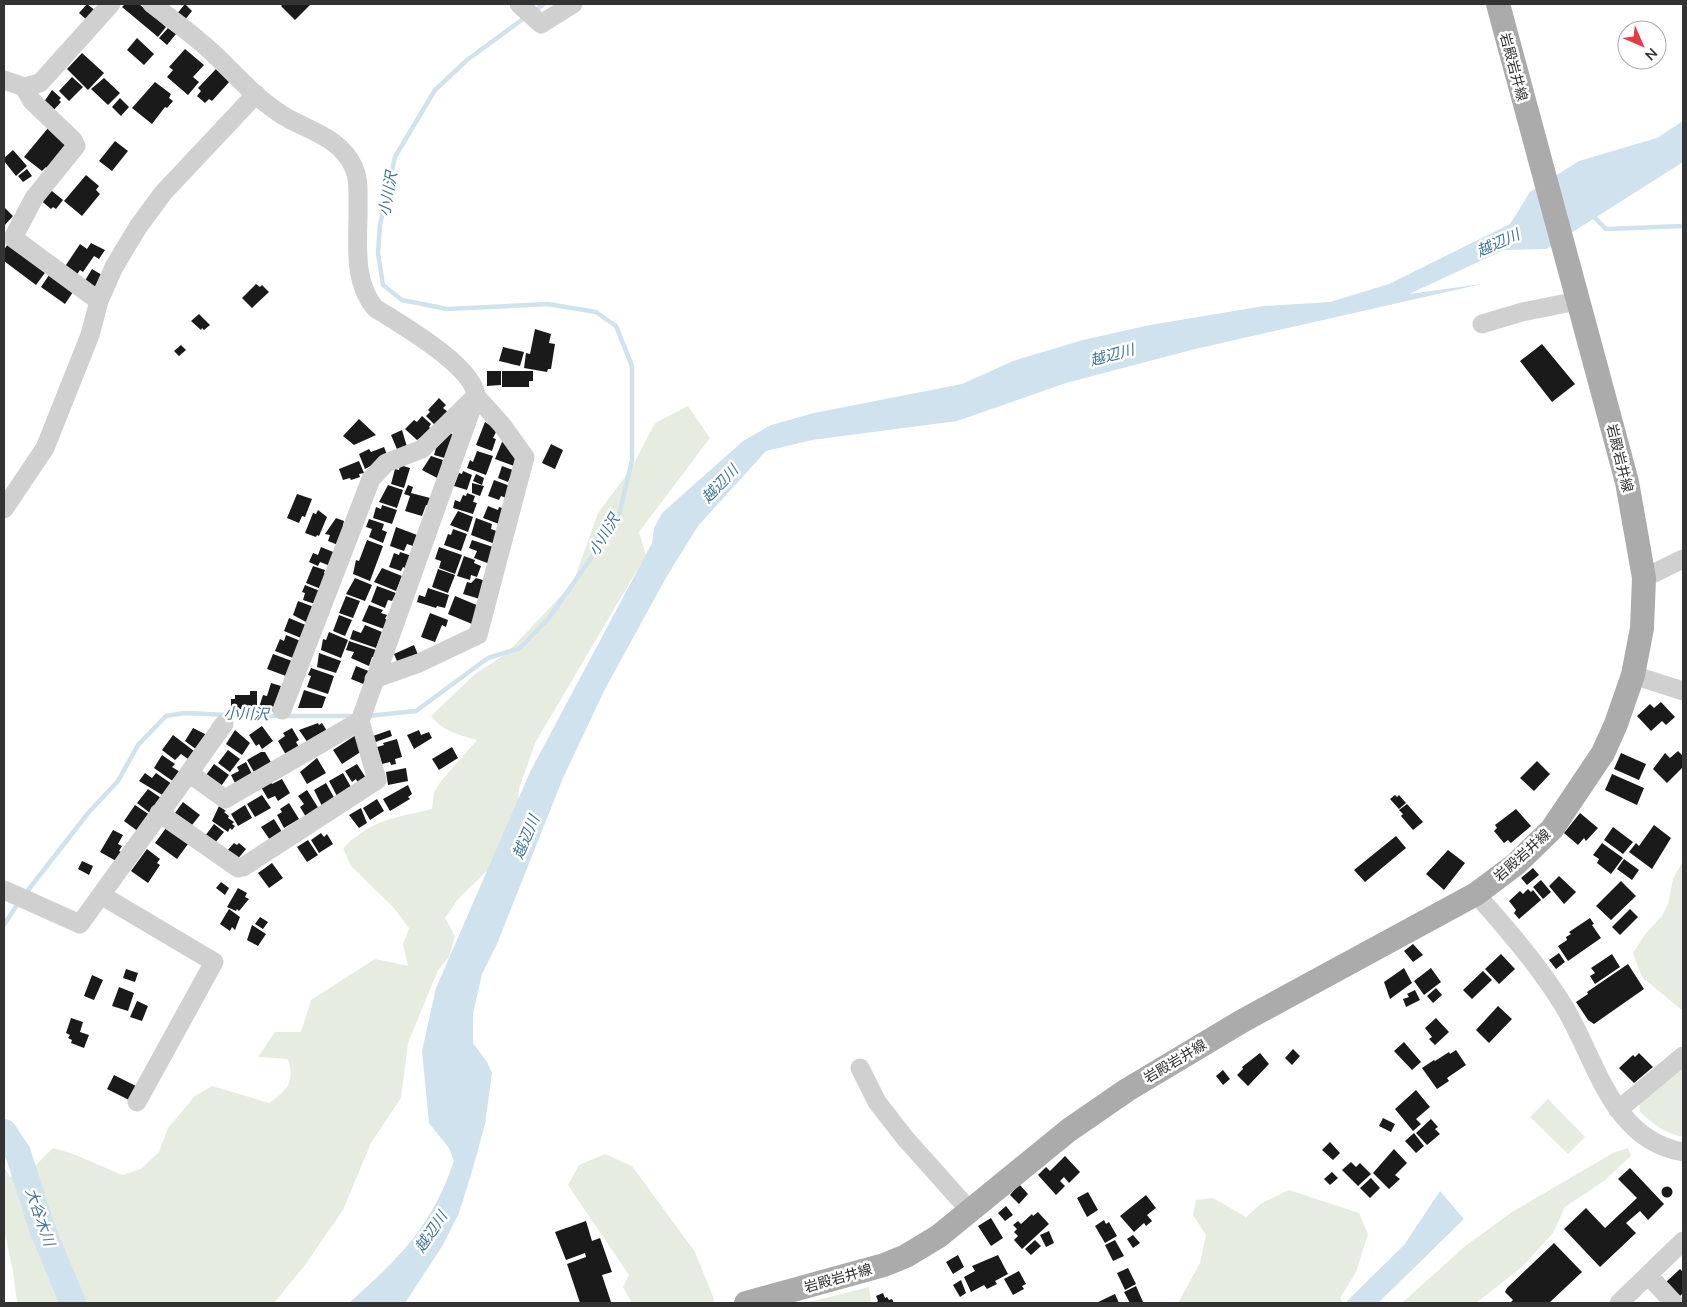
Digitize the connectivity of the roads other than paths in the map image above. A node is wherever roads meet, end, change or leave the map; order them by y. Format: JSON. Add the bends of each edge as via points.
{"nodes":[{"id":1,"x":111,"y":4,"type":"edge"},
{"id":2,"x":152,"y":4,"type":"edge"},
{"id":3,"x":519,"y":4,"type":"edge"},
{"id":4,"x":573,"y":4,"type":"edge"},
{"id":5,"x":1498,"y":4,"type":"edge"},
{"id":6,"x":4,"y":80,"type":"edge"},
{"id":7,"x":24,"y":88,"type":"junction"},
{"id":8,"x":256,"y":94,"type":"junction"},
{"id":9,"x":99,"y":301,"type":"junction"},
{"id":10,"x":1577,"y":301,"type":"junction"},
{"id":11,"x":1482,"y":324,"type":"dead end"},
{"id":12,"x":476,"y":396,"type":"junction"},
{"id":13,"x":4,"y":509,"type":"edge"},
{"id":14,"x":1683,"y":559,"type":"edge"},
{"id":15,"x":1644,"y":578,"type":"junction"},
{"id":16,"x":1633,"y":674,"type":"junction"},
{"id":17,"x":374,"y":679,"type":"junction"},
{"id":18,"x":1683,"y":691,"type":"edge"},
{"id":19,"x":282,"y":710,"type":"dead end"},
{"id":20,"x":360,"y":721,"type":"junction"},
{"id":21,"x":220,"y":729,"type":"dead end"},
{"id":22,"x":190,"y":773,"type":"junction"},
{"id":23,"x":159,"y":813,"type":"junction"},
{"id":24,"x":4,"y":890,"type":"edge"},
{"id":25,"x":1476,"y":894,"type":"junction"},
{"id":26,"x":101,"y":895,"type":"junction"},
{"id":27,"x":1683,"y":1056,"type":"edge"},
{"id":28,"x":860,"y":1068,"type":"dead end"},
{"id":29,"x":137,"y":1102,"type":"dead end"},
{"id":30,"x":1618,"y":1110,"type":"junction"},
{"id":31,"x":1683,"y":1152,"type":"edge"},
{"id":32,"x":971,"y":1212,"type":"junction"},
{"id":33,"x":1683,"y":1241,"type":"edge"},
{"id":34,"x":1648,"y":1274,"type":"junction"},
{"id":35,"x":746,"y":1303,"type":"edge"},
{"id":36,"x":1619,"y":1303,"type":"edge"},
{"id":37,"x":1674,"y":1303,"type":"edge"}],
"edges":[{"from":1,"to":7,"type":"street","via":[[40,83]]},
{"from":2,"to":8,"type":"street"},
{"from":3,"to":4,"type":"street","via":[[541,24]]},
{"from":5,"to":10,"type":"main road","name":"岩殿岩井線"},
{"from":6,"to":7,"type":"street"},
{"from":7,"to":9,"type":"street","via":[[32,101],[76,146],[34,198],[12,238]]},
{"from":8,"to":9,"type":"street","via":[[163,193],[114,267]]},
{"from":8,"to":12,"type":"street","via":[[289,118],[331,140],[348,156],[358,183],[358,264],[367,299],[375,308],[439,350],[468,378],[476,389]]},
{"from":9,"to":13,"type":"street","via":[[90,335],[45,448]]},
{"from":10,"to":11,"type":"street"},
{"from":10,"to":15,"type":"main road","name":"岩殿岩井線","via":[[1627,482]]},
{"from":12,"to":17,"type":"street"},
{"from":12,"to":17,"type":"street","via":[[524,457],[478,636]]},
{"from":12,"to":19,"type":"street","via":[[422,449],[386,463],[371,479]]},
{"from":14,"to":15,"type":"street"},
{"from":15,"to":16,"type":"main road","name":"岩殿岩井線","via":[[1642,628]]},
{"from":16,"to":18,"type":"street"},
{"from":16,"to":25,"type":"main road","name":"岩殿岩井線","via":[[1603,753],[1574,799],[1533,848]]},
{"from":17,"to":20,"type":"street"},
{"from":20,"to":22,"type":"street","via":[[225,799]]},
{"from":20,"to":23,"type":"street","via":[[377,780],[243,867],[238,868]]},
{"from":21,"to":22,"type":"street","via":[[224,724]]},
{"from":22,"to":23,"type":"street"},
{"from":23,"to":26,"type":"street"},
{"from":24,"to":26,"type":"street","via":[[80,924]]},
{"from":25,"to":30,"type":"street","via":[[1526,952],[1566,1009]]},
{"from":25,"to":32,"type":"main road","name":"岩殿岩井線","via":[[1244,1020],[1127,1090],[1069,1130]]},
{"from":26,"to":29,"type":"street","via":[[214,962]]},
{"from":27,"to":30,"type":"street"},
{"from":28,"to":32,"type":"street","via":[[878,1102],[900,1131]]},
{"from":30,"to":31,"type":"street","via":[[1637,1130],[1665,1149]]},
{"from":32,"to":35,"type":"main road","name":"岩殿岩井線","via":[[939,1236],[884,1265]]},
{"from":33,"to":34,"type":"street"},
{"from":34,"to":36,"type":"street"},
{"from":34,"to":37,"type":"street"}]}
